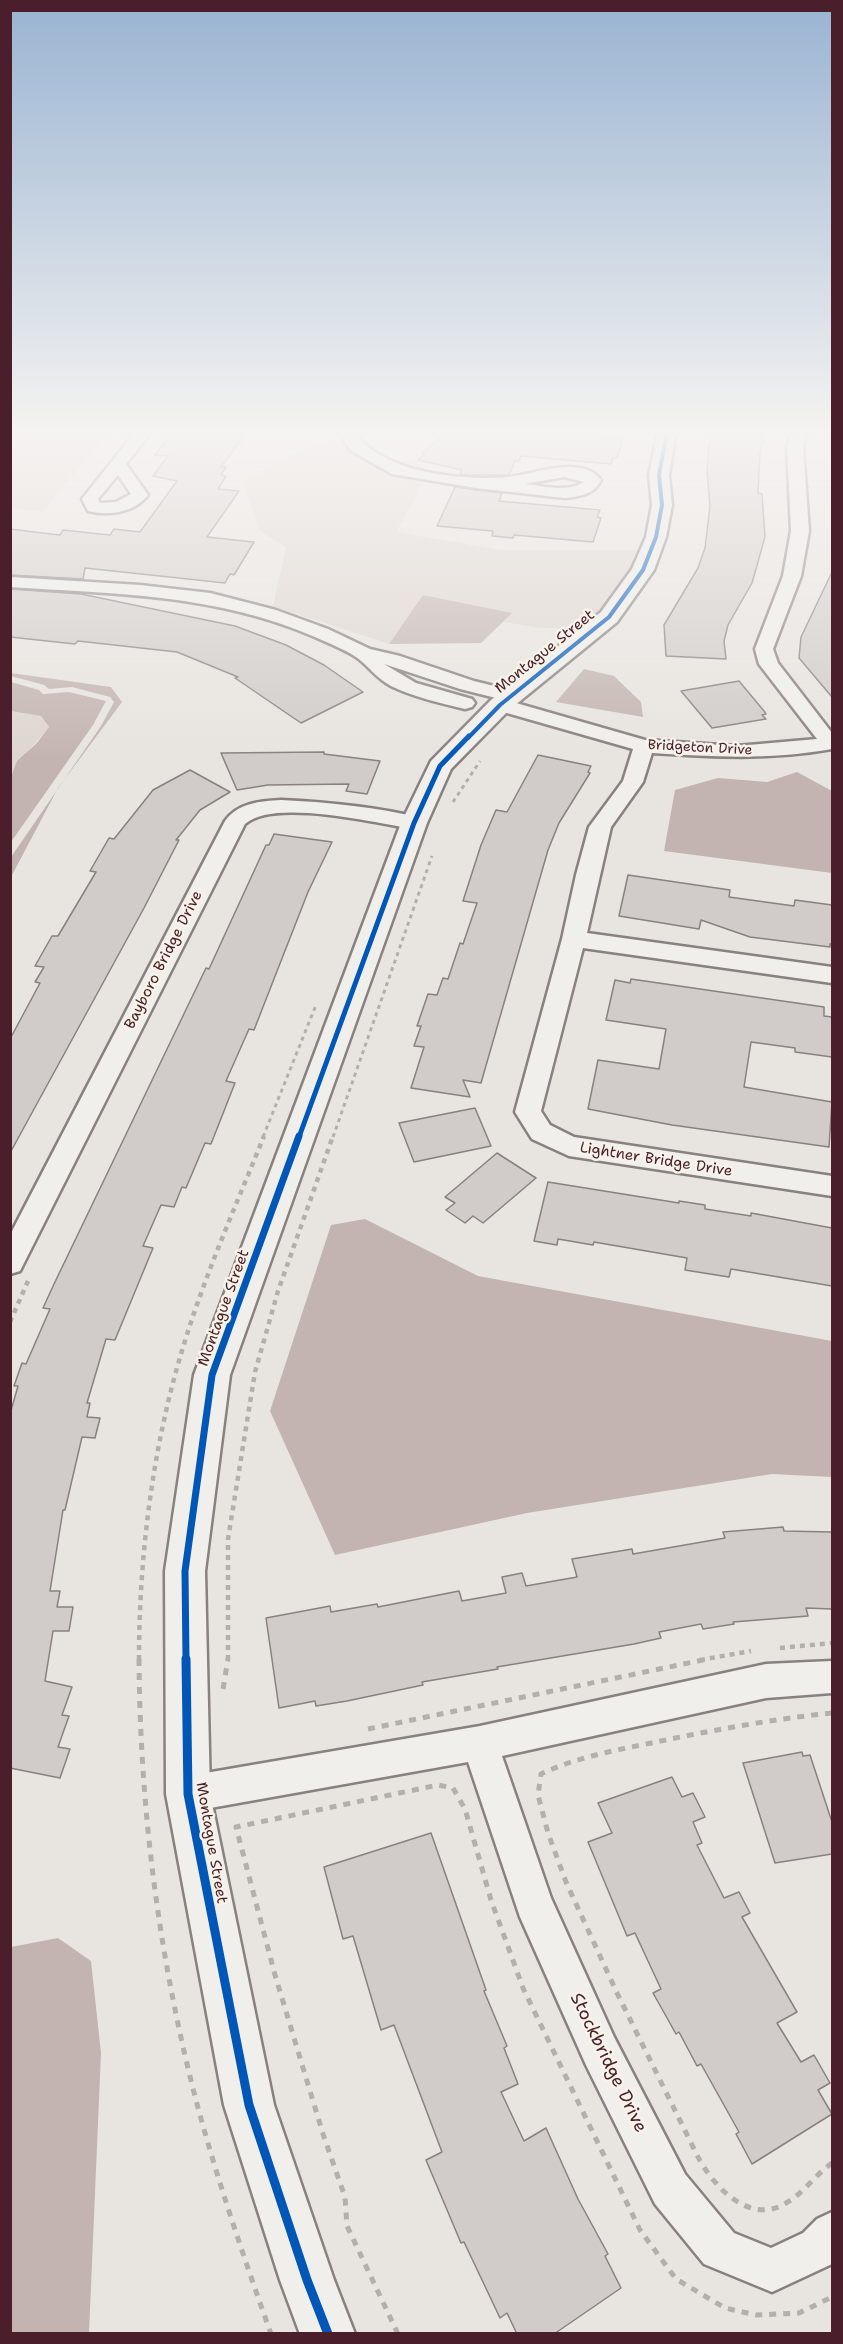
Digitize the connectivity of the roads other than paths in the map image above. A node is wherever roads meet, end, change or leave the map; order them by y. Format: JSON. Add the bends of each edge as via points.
{"nodes":[{"id":1,"x":655,"y":540,"type":"edge"},
{"id":2,"x":798,"y":540,"type":"edge"},
{"id":3,"x":10,"y":582,"type":"edge"},
{"id":4,"x":364,"y":654,"type":"junction"},
{"id":5,"x":437,"y":675,"type":"junction"},
{"id":6,"x":421,"y":690,"type":"junction"},
{"id":7,"x":501,"y":704,"type":"junction"},
{"id":8,"x":831,"y":743,"type":"edge"},
{"id":9,"x":644,"y":746,"type":"junction"},
{"id":10,"x":432,"y":827,"type":"junction"},
{"id":11,"x":574,"y":939,"type":"junction"},
{"id":12,"x":832,"y":975,"type":"edge"},
{"id":13,"x":832,"y":1186,"type":"edge"},
{"id":14,"x":10,"y":1263,"type":"edge"},
{"id":15,"x":832,"y":1677,"type":"edge"},
{"id":16,"x":480,"y":1743,"type":"junction"},
{"id":17,"x":188,"y":1794,"type":"junction"},
{"id":18,"x":832,"y":2234,"type":"edge"},
{"id":19,"x":328,"y":2334,"type":"edge"}],
"edges":[{"from":1,"to":7,"type":"street","name":"Montague Street","via":[[643,570],[609,616]]},
{"from":2,"to":8,"type":"street","via":[[792,576],[765,649],[769,664]]},
{"from":3,"to":4,"type":"street","name":"Bridgeton Drive","via":[[210,598],[270,614]]},
{"from":4,"to":5,"type":"street","name":"Bridgeton Drive"},
{"from":4,"to":6,"type":"street","name":"Bridgeton Drive","via":[[387,678]]},
{"from":5,"to":6,"type":"street"},
{"from":5,"to":7,"type":"street","name":"Bridgeton Drive"},
{"from":6,"to":7,"type":"street","name":"Bridgeton Drive"},
{"from":7,"to":9,"type":"street","name":"Bridgeton Drive"},
{"from":7,"to":10,"type":"street","name":"Montague Street","via":[[440,765]]},
{"from":8,"to":9,"type":"street","name":"Bridgeton Drive","via":[[737,752]]},
{"from":9,"to":11,"type":"street","name":"Lightner Bridge Drive","via":[[633,782],[600,827]]},
{"from":10,"to":14,"type":"street","name":"Bayboro Bridge Drive","via":[[271,806],[247,812],[236,821]]},
{"from":10,"to":17,"type":"street","name":"Montague Street","via":[[212,1376],[184,1571]]},
{"from":11,"to":12,"type":"street"},
{"from":11,"to":13,"type":"street","name":"Lightner Bridge Drive","via":[[528,1112],[541,1132],[568,1146]]},
{"from":15,"to":16,"type":"street","via":[[766,1681]]},
{"from":16,"to":17,"type":"street"},
{"from":16,"to":18,"type":"street","name":"Stockbridge Drive","via":[[534,1903],[600,2051],[670,2189],[719,2249],[772,2270],[818,2248]]},
{"from":17,"to":19,"type":"street","name":"Montague Street","via":[[249,2105]]}]}
